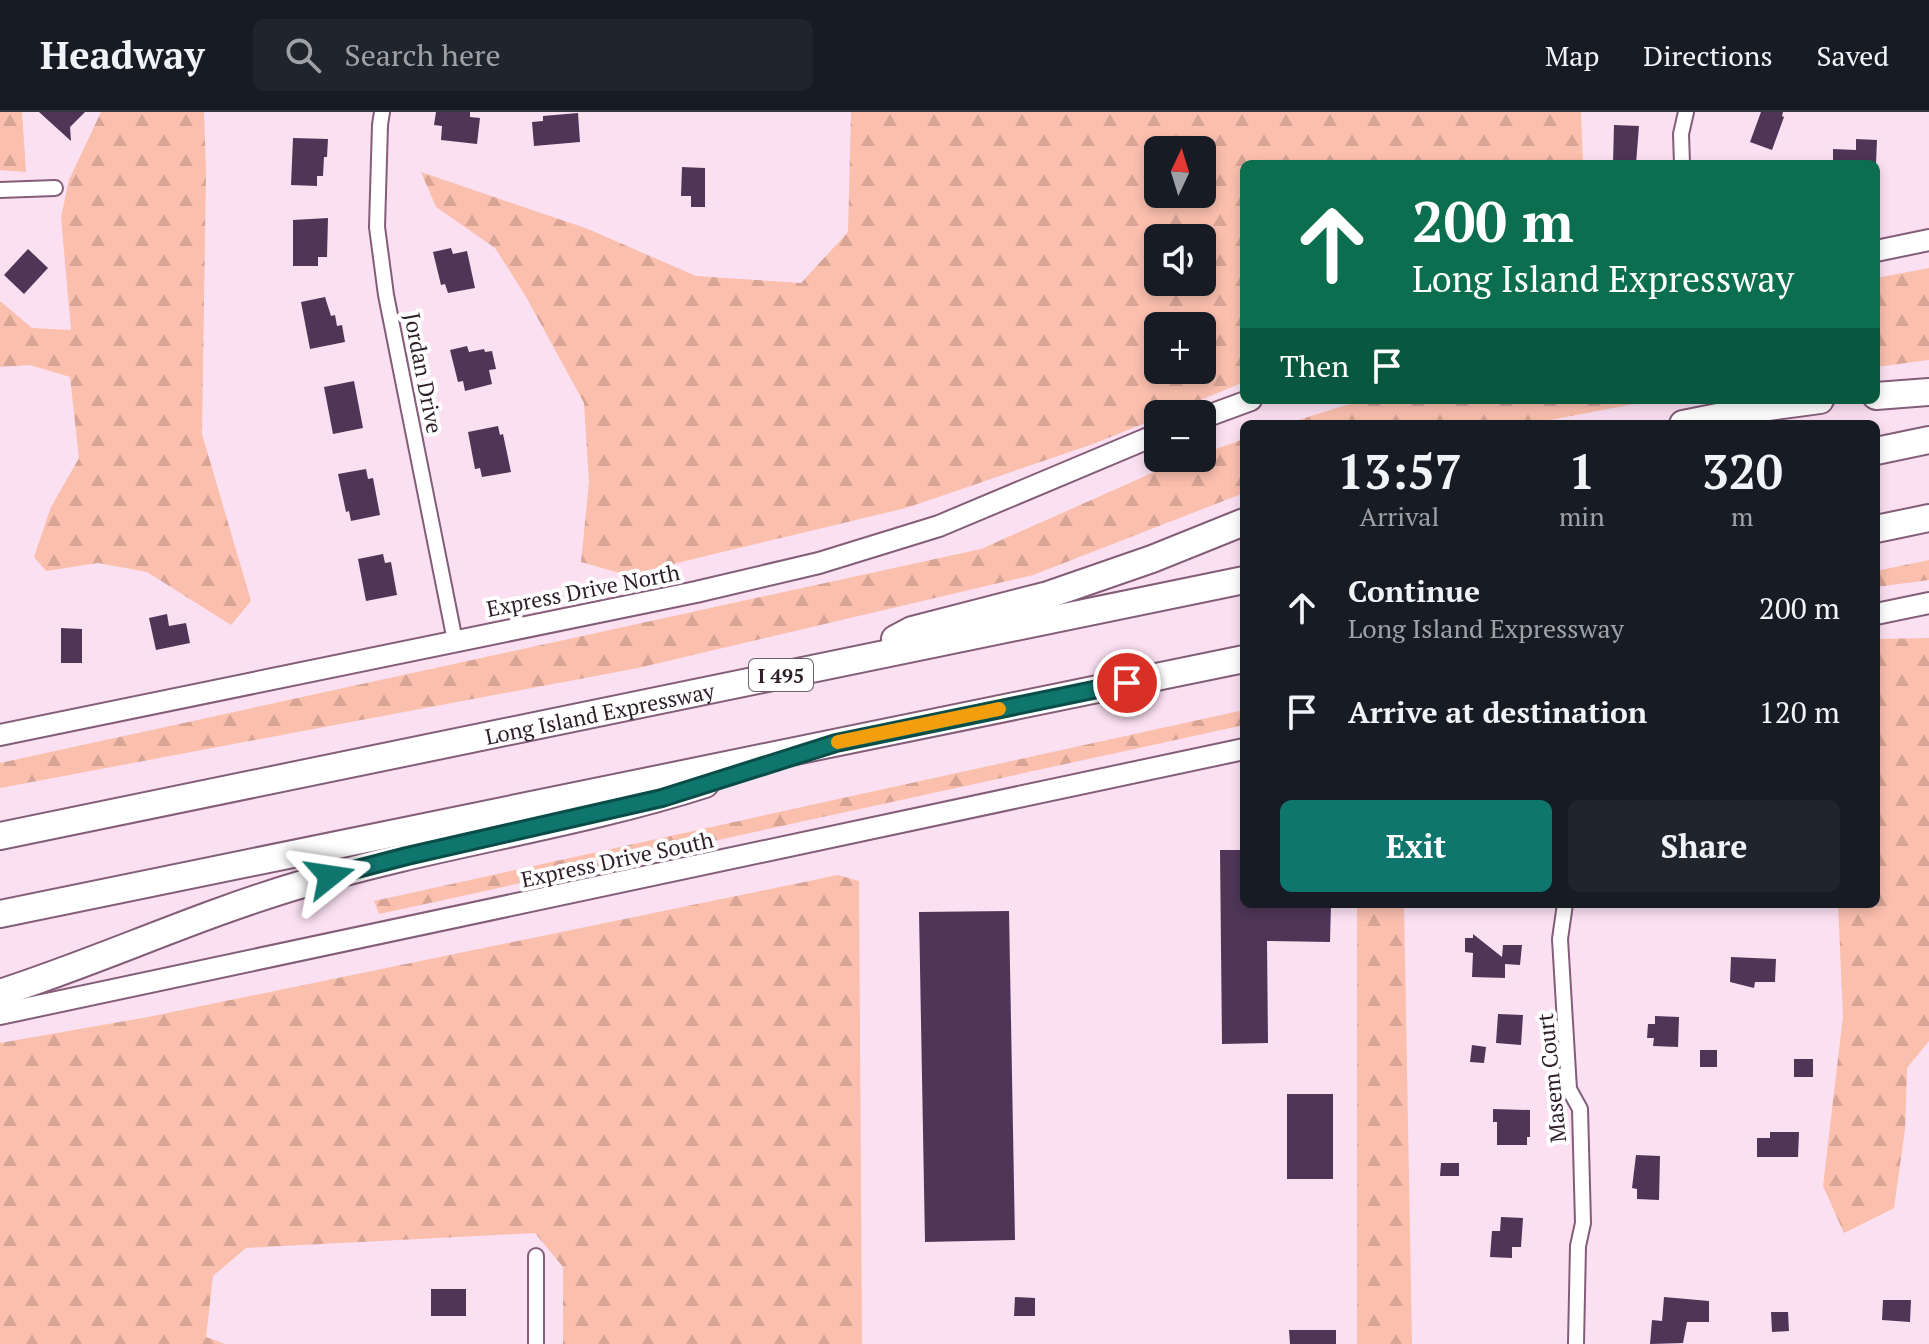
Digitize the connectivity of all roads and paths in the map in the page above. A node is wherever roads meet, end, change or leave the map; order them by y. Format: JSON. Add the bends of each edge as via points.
{"nodes":[{"id":1,"x":382,"y":112,"type":"edge"},
{"id":2,"x":1686,"y":112,"type":"edge"},
{"id":3,"x":1682,"y":160,"type":"edge"},
{"id":4,"x":55,"y":188,"type":"dead end"},
{"id":5,"x":0,"y":190,"type":"edge"},
{"id":6,"x":1929,"y":240,"type":"edge"},
{"id":7,"x":1880,"y":250,"type":"edge"},
{"id":8,"x":1929,"y":392,"type":"edge"},
{"id":9,"x":1880,"y":396,"type":"edge"},
{"id":10,"x":1240,"y":404,"type":"edge"},
{"id":11,"x":1790,"y":404,"type":"edge"},
{"id":12,"x":1216,"y":413,"type":"edge"},
{"id":13,"x":1703,"y":420,"type":"edge"},
{"id":14,"x":1144,"y":440,"type":"edge"},
{"id":15,"x":1929,"y":440,"type":"edge"},
{"id":16,"x":1880,"y":450,"type":"edge"},
{"id":17,"x":1929,"y":518,"type":"edge"},
{"id":18,"x":1240,"y":524,"type":"edge"},
{"id":19,"x":1880,"y":528,"type":"edge"},
{"id":20,"x":1240,"y":581,"type":"edge"},
{"id":21,"x":1929,"y":603,"type":"edge"},
{"id":22,"x":1880,"y":613,"type":"edge"},
{"id":23,"x":455,"y":641,"type":"junction"},
{"id":24,"x":854,"y":660,"type":"junction"},
{"id":25,"x":1240,"y":660,"type":"edge"},
{"id":26,"x":0,"y":735,"type":"edge"},
{"id":27,"x":836,"y":743,"type":"junction"},
{"id":28,"x":1240,"y":750,"type":"edge"},
{"id":29,"x":107,"y":814,"type":"junction"},
{"id":30,"x":0,"y":826,"type":"edge"},
{"id":31,"x":0,"y":836,"type":"edge"},
{"id":32,"x":1564,"y":908,"type":"edge"},
{"id":33,"x":0,"y":914,"type":"edge"},
{"id":34,"x":0,"y":993,"type":"edge"},
{"id":35,"x":0,"y":1014,"type":"edge"},
{"id":36,"x":536,"y":1256,"type":"dead end"},
{"id":37,"x":536,"y":1344,"type":"edge"},
{"id":38,"x":1576,"y":1344,"type":"edge"}],
"edges":[{"from":1,"to":23,"type":"street","name":"Jordan Drive","via":[[377,227],[386,295]]},
{"from":2,"to":3,"type":"street"},
{"from":4,"to":5,"type":"street"},
{"from":6,"to":7,"type":"main road"},
{"from":8,"to":9,"type":"highway"},
{"from":10,"to":12,"type":"main road"},
{"from":11,"to":13,"type":"highway"},
{"from":14,"to":23,"type":"main road","name":"Express Drive North","via":[[953,520],[819,563]]},
{"from":15,"to":16,"type":"highway"},
{"from":17,"to":19,"type":"highway"},
{"from":18,"to":24,"type":"highway","via":[[1048,595],[912,630]]},
{"from":20,"to":24,"type":"highway","name":"Long Island Expressway","number":"I 495"},
{"from":21,"to":22,"type":"main road"},
{"from":23,"to":26,"type":"main road","name":"Express Drive North"},
{"from":24,"to":29,"type":"highway","name":"Long Island Expressway","number":"I 495"},
{"from":25,"to":27,"type":"highway"},
{"from":27,"to":33,"type":"highway"},
{"from":27,"to":34,"type":"highway","via":[[662,798],[305,883]]},
{"from":28,"to":35,"type":"main road","name":"Express Drive South"},
{"from":29,"to":30,"type":"highway"},
{"from":29,"to":31,"type":"highway","name":"Long Island Expressway","number":"I 495"},
{"from":32,"to":38,"type":"street","name":"Masem Court","via":[[1560,939],[1569,1089],[1580,1109],[1583,1223]]},
{"from":36,"to":37,"type":"street"}]}
